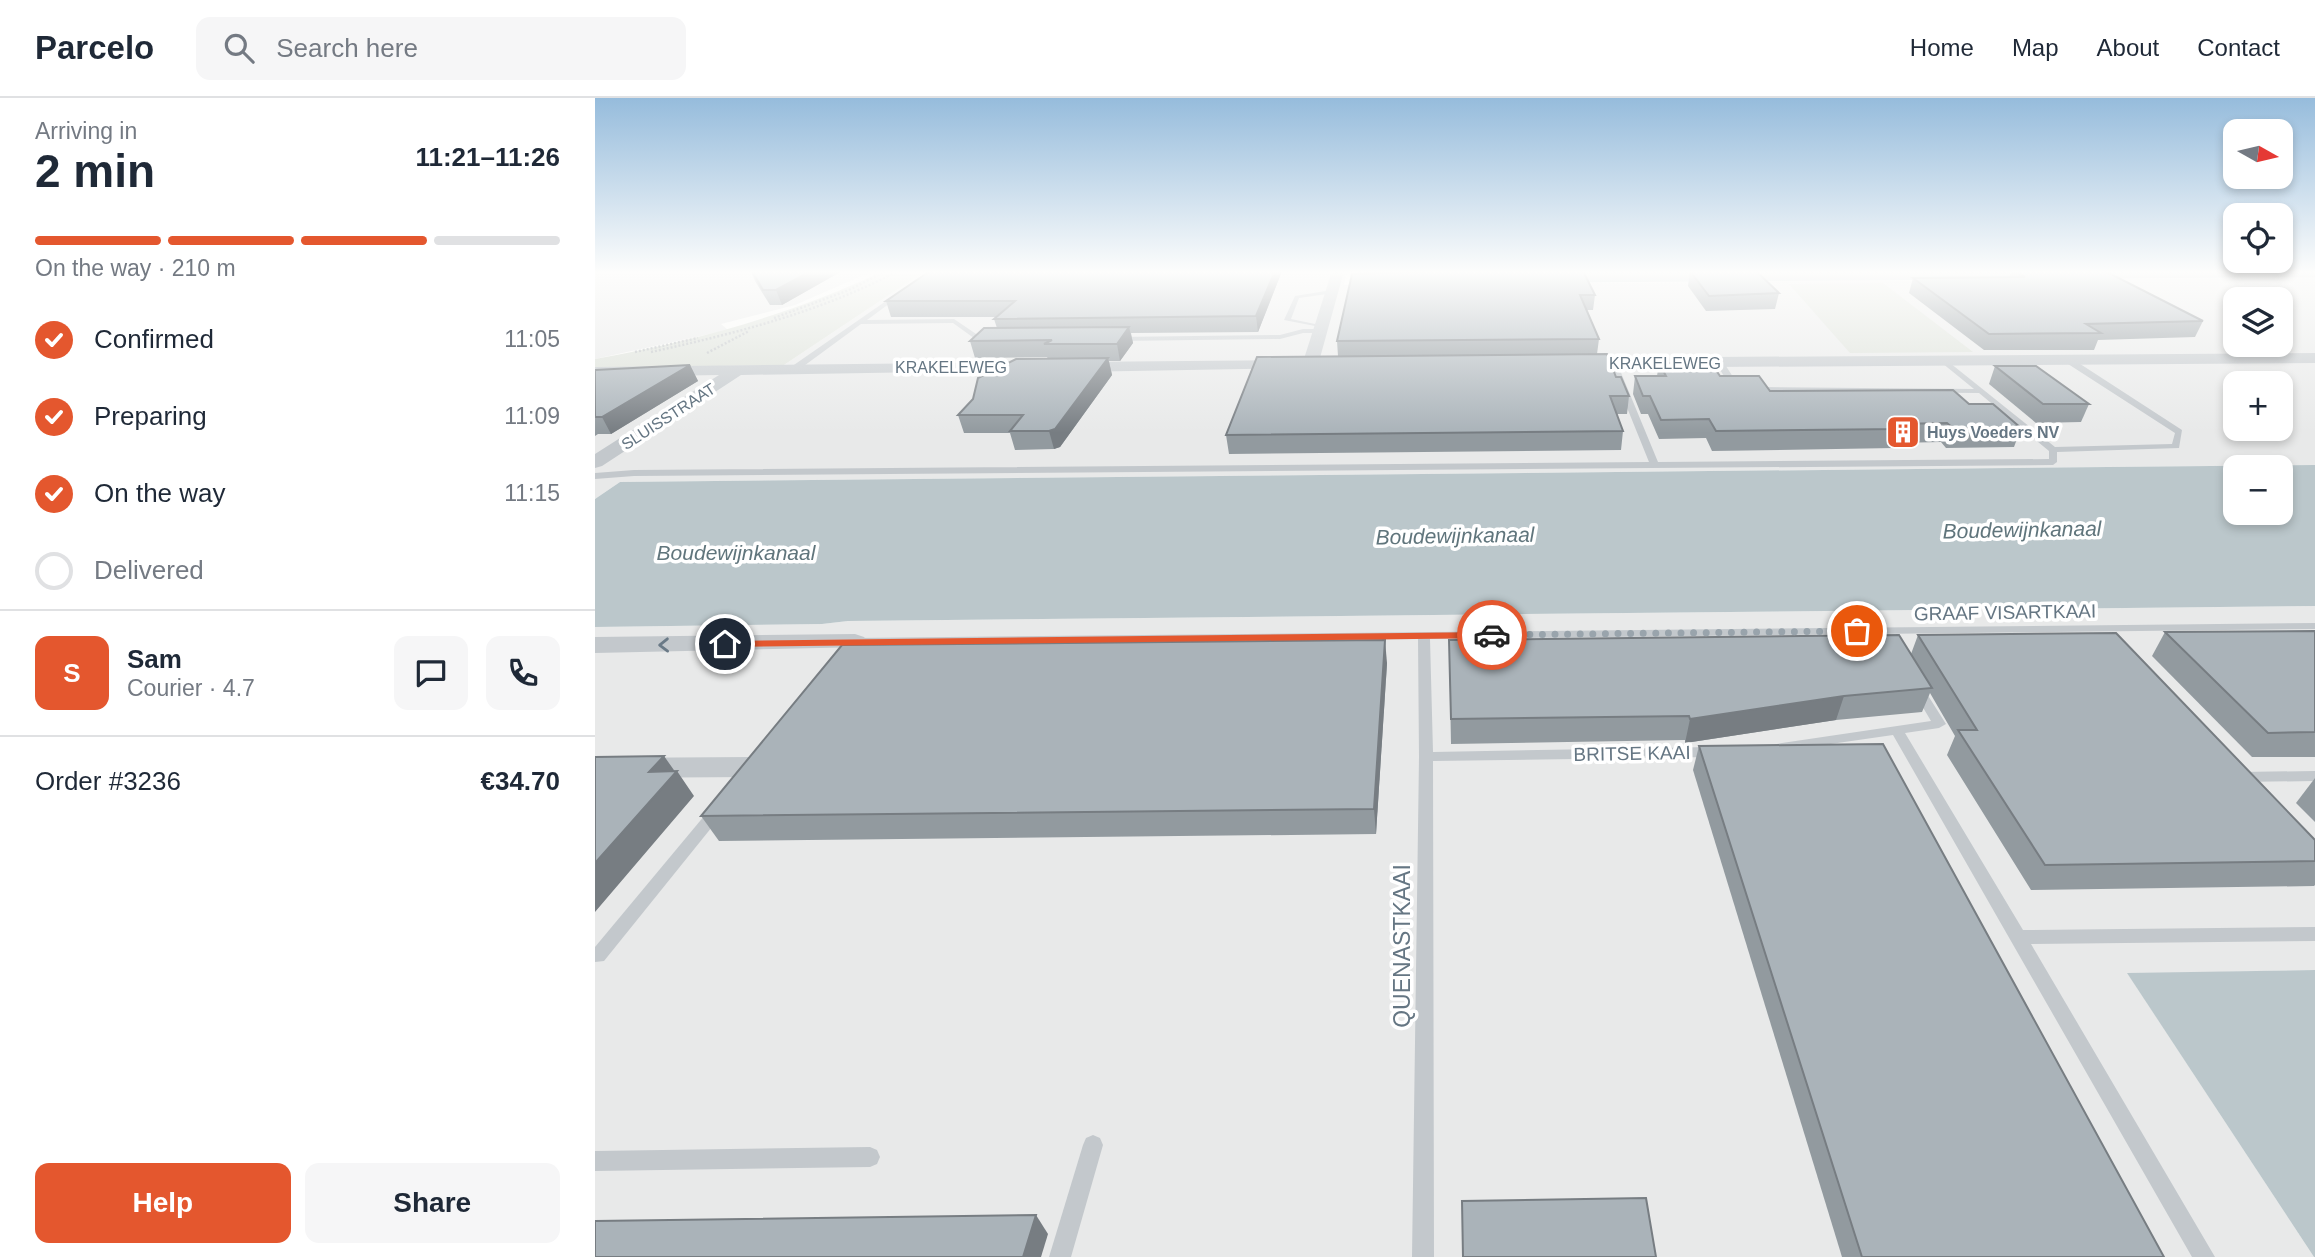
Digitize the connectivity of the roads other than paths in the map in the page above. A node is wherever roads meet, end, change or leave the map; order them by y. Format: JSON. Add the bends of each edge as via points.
{"nodes":[{"id":1,"x":856,"y":325,"type":"edge"},
{"id":2,"x":960,"y":325,"type":"edge"},
{"id":3,"x":1304,"y":325,"type":"edge"},
{"id":4,"x":1322,"y":325,"type":"edge"},
{"id":5,"x":1321,"y":328,"type":"junction"},
{"id":6,"x":1103,"y":339,"type":"edge"},
{"id":7,"x":994,"y":340,"type":"edge"},
{"id":8,"x":2315,"y":358,"type":"edge"},
{"id":9,"x":1945,"y":360,"type":"junction"},
{"id":10,"x":2068,"y":360,"type":"junction"},
{"id":11,"x":1719,"y":362,"type":"junction"},
{"id":12,"x":1557,"y":363,"type":"edge"},
{"id":13,"x":1613,"y":363,"type":"junction"},
{"id":14,"x":740,"y":369,"type":"junction"},
{"id":15,"x":794,"y":369,"type":"junction"},
{"id":16,"x":595,"y":372,"type":"edge"},
{"id":17,"x":1982,"y":391,"type":"junction"},
{"id":18,"x":2053,"y":450,"type":"junction"},
{"id":19,"x":595,"y":462,"type":"edge"},
{"id":20,"x":1654,"y":464,"type":"junction"},
{"id":21,"x":595,"y":476,"type":"edge"},
{"id":22,"x":2315,"y":626,"type":"edge"},
{"id":23,"x":1423,"y":636,"type":"junction"},
{"id":24,"x":595,"y":645,"type":"edge"},
{"id":25,"x":851,"y":648,"type":"joint"},
{"id":26,"x":1911,"y":677,"type":"edge"},
{"id":27,"x":1897,"y":730,"type":"junction"},
{"id":28,"x":1766,"y":749,"type":"edge"},
{"id":29,"x":1725,"y":752,"type":"edge"},
{"id":30,"x":1426,"y":757,"type":"junction"},
{"id":31,"x":753,"y":767,"type":"edge"},
{"id":32,"x":595,"y":768,"type":"edge"},
{"id":33,"x":2315,"y":776,"type":"edge"},
{"id":34,"x":2239,"y":777,"type":"edge"},
{"id":35,"x":727,"y":799,"type":"edge"},
{"id":36,"x":2315,"y":934,"type":"edge"},
{"id":37,"x":2018,"y":937,"type":"junction"},
{"id":38,"x":598,"y":956,"type":"dead end"},
{"id":39,"x":1093,"y":1146,"type":"dead end"},
{"id":40,"x":870,"y":1157,"type":"dead end"},
{"id":41,"x":595,"y":1161,"type":"edge"},
{"id":42,"x":1060,"y":1257,"type":"edge"},
{"id":43,"x":1423,"y":1257,"type":"edge"},
{"id":44,"x":2204,"y":1257,"type":"edge"}],
"edges":[{"from":1,"to":15,"type":"lane"},
{"from":2,"to":7,"type":"lane","via":[[980,340]]},
{"from":3,"to":5,"type":"lane"},
{"from":4,"to":5,"type":"street"},
{"from":5,"to":6,"type":"lane","via":[[1279,337]]},
{"from":5,"to":15,"type":"street","name":"KRAKELEWEG","via":[[1316,365]]},
{"from":8,"to":10,"type":"street","name":"KRAKELEWEG"},
{"from":9,"to":10,"type":"street","name":"KRAKELEWEG"},
{"from":9,"to":11,"type":"street","name":"KRAKELEWEG"},
{"from":9,"to":17,"type":"lane"},
{"from":10,"to":18,"type":"lane","via":[[2179,432],[2176,446]]},
{"from":11,"to":13,"type":"street","name":"KRAKELEWEG"},
{"from":11,"to":17,"type":"lane","via":[[1734,385],[1761,389]]},
{"from":12,"to":13,"type":"street","name":"KRAKELEWEG"},
{"from":13,"to":20,"type":"lane"},
{"from":14,"to":15,"type":"street","name":"KRAKELEWEG"},
{"from":14,"to":16,"type":"street","name":"KRAKELEWEG"},
{"from":14,"to":19,"type":"street","name":"SLUISSTRAAT"},
{"from":17,"to":18,"type":"lane"},
{"from":18,"to":20,"type":"lane","via":[[2053,462]]},
{"from":20,"to":21,"type":"lane"},
{"from":22,"to":23,"type":"lane","name":"GRAAF VISARTKAAI","via":[[1887,637]]},
{"from":23,"to":25,"type":"lane","name":"GRAAF VISARTKAAI"},
{"from":23,"to":30,"type":"lane","name":"QUENASTKAAI"},
{"from":25,"to":24,"type":"street","one_way":true},
{"from":26,"to":27,"type":"lane","via":[[1939,724]]},
{"from":27,"to":28,"type":"lane"},
{"from":27,"to":37,"type":"lane"},
{"from":29,"to":30,"type":"lane","name":"BRITSE KAAI"},
{"from":30,"to":43,"type":"lane","name":"QUENASTKAAI"},
{"from":31,"to":32,"type":"street"},
{"from":33,"to":34,"type":"lane"},
{"from":35,"to":38,"type":"lane"},
{"from":36,"to":37,"type":"lane"},
{"from":37,"to":44,"type":"lane"},
{"from":39,"to":42,"type":"lane"},
{"from":40,"to":41,"type":"lane"}]}
